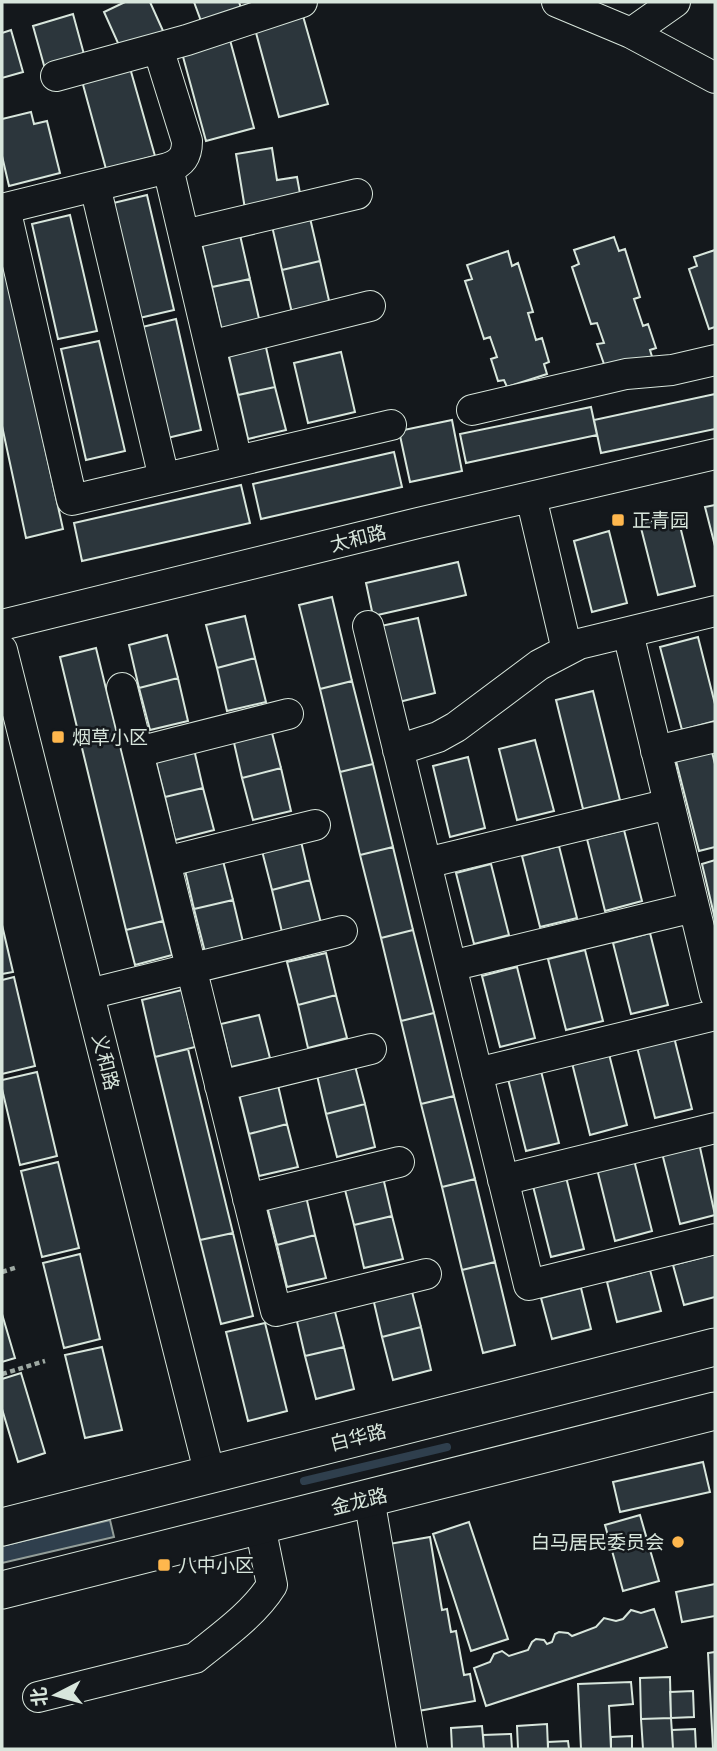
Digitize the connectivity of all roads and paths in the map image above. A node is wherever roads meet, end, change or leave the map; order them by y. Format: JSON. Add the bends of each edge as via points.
{"nodes":[{"id":1,"x":302,"y":2,"type":"edge"},
{"id":2,"x":557,"y":2,"type":"edge"},
{"id":3,"x":675,"y":2,"type":"edge"},
{"id":4,"x":631,"y":33,"type":"junction"},
{"id":5,"x":158,"y":48,"type":"junction"},
{"id":6,"x":56,"y":76,"type":"dead end"},
{"id":7,"x":715,"y":78,"type":"edge"},
{"id":8,"x":168,"y":168,"type":"junction"},
{"id":9,"x":95,"y":186,"type":"junction"},
{"id":10,"x":357,"y":194,"type":"dead end"},
{"id":11,"x":3,"y":208,"type":"edge"},
{"id":12,"x":184,"y":235,"type":"junction"},
{"id":13,"x":370,"y":306,"type":"dead end"},
{"id":14,"x":210,"y":346,"type":"junction"},
{"id":15,"x":715,"y":360,"type":"edge"},
{"id":16,"x":472,"y":410,"type":"dead end"},
{"id":17,"x":391,"y":425,"type":"dead end"},
{"id":18,"x":715,"y":454,"type":"edge"},
{"id":19,"x":237,"y":461,"type":"junction"},
{"id":20,"x":164,"y":478,"type":"junction"},
{"id":21,"x":531,"y":497,"type":"junction"},
{"id":22,"x":715,"y":611,"type":"edge"},
{"id":23,"x":2,"y":625,"type":"edge"},
{"id":24,"x":368,"y":626,"type":"dead end"},
{"id":25,"x":628,"y":633,"type":"junction"},
{"id":26,"x":2,"y":650,"type":"edge"},
{"id":27,"x":567,"y":650,"type":"junction"},
{"id":28,"x":122,"y":688,"type":"dead end"},
{"id":29,"x":7,"y":691,"type":"edge"},
{"id":30,"x":288,"y":714,"type":"dead end"},
{"id":31,"x":715,"y":737,"type":"edge"},
{"id":32,"x":398,"y":750,"type":"junction"},
{"id":33,"x":656,"y":751,"type":"junction"},
{"id":34,"x":138,"y":752,"type":"junction"},
{"id":35,"x":669,"y":804,"type":"junction"},
{"id":36,"x":316,"y":825,"type":"dead end"},
{"id":37,"x":165,"y":862,"type":"junction"},
{"id":38,"x":426,"y":863,"type":"junction"},
{"id":39,"x":694,"y":907,"type":"junction"},
{"id":40,"x":342,"y":931,"type":"dead end"},
{"id":41,"x":451,"y":966,"type":"junction"},
{"id":42,"x":191,"y":969,"type":"junction"},
{"id":43,"x":89,"y":994,"type":"junction"},
{"id":44,"x":715,"y":994,"type":"edge"},
{"id":45,"x":715,"y":1015,"type":"edge"},
{"id":46,"x":371,"y":1049,"type":"dead end"},
{"id":47,"x":477,"y":1073,"type":"junction"},
{"id":48,"x":220,"y":1087,"type":"junction"},
{"id":49,"x":715,"y":1128,"type":"edge"},
{"id":50,"x":399,"y":1162,"type":"dead end"},
{"id":51,"x":503,"y":1180,"type":"junction"},
{"id":52,"x":248,"y":1199,"type":"junction"},
{"id":53,"x":715,"y":1239,"type":"edge"},
{"id":54,"x":18,"y":1267,"type":"dead end"},
{"id":55,"x":2,"y":1272,"type":"edge"},
{"id":56,"x":426,"y":1274,"type":"dead end"},
{"id":57,"x":715,"y":1347,"type":"edge"},
{"id":58,"x":45,"y":1361,"type":"dead end"},
{"id":59,"x":2,"y":1374,"type":"edge"},
{"id":60,"x":715,"y":1411,"type":"edge"},
{"id":61,"x":209,"y":1475,"type":"junction"},
{"id":62,"x":369,"y":1498,"type":"junction"},
{"id":63,"x":260,"y":1526,"type":"junction"},
{"id":64,"x":2,"y":1527,"type":"edge"},
{"id":65,"x":2,"y":1590,"type":"edge"},
{"id":66,"x":38,"y":1697,"type":"dead end"},
{"id":67,"x":412,"y":1749,"type":"edge"}],
"edges":[{"from":1,"to":5,"type":"street"},
{"from":2,"to":4,"type":"street"},
{"from":3,"to":4,"type":"street"},
{"from":4,"to":7,"type":"street"},
{"from":5,"to":6,"type":"street"},
{"from":5,"to":8,"type":"street","via":[[187,141],[185,156]]},
{"from":8,"to":9,"type":"street"},
{"from":8,"to":12,"type":"street"},
{"from":9,"to":11,"type":"street"},
{"from":9,"to":20,"type":"street"},
{"from":10,"to":12,"type":"street"},
{"from":11,"to":20,"type":"street","via":[[72,500]]},
{"from":12,"to":14,"type":"street"},
{"from":13,"to":14,"type":"street"},
{"from":14,"to":19,"type":"street"},
{"from":15,"to":16,"type":"street","via":[[626,374]]},
{"from":17,"to":19,"type":"street"},
{"from":18,"to":21,"type":"street","name":"太和路"},
{"from":19,"to":20,"type":"street"},
{"from":21,"to":23,"type":"street","name":"太和路"},
{"from":21,"to":27,"type":"street"},
{"from":22,"to":25,"type":"street"},
{"from":24,"to":32,"type":"street"},
{"from":25,"to":27,"type":"street"},
{"from":25,"to":33,"type":"street"},
{"from":26,"to":29,"type":"street","name":"义和路"},
{"from":27,"to":32,"type":"street","via":[[539,665],[456,727]]},
{"from":28,"to":34,"type":"street"},
{"from":29,"to":43,"type":"street","name":"义和路"},
{"from":30,"to":34,"type":"street"},
{"from":31,"to":33,"type":"street"},
{"from":32,"to":38,"type":"street"},
{"from":33,"to":35,"type":"street"},
{"from":34,"to":37,"type":"street"},
{"from":35,"to":38,"type":"street"},
{"from":35,"to":39,"type":"street"},
{"from":36,"to":37,"type":"street"},
{"from":37,"to":42,"type":"street"},
{"from":38,"to":41,"type":"street"},
{"from":39,"to":41,"type":"street"},
{"from":39,"to":44,"type":"street"},
{"from":40,"to":42,"type":"street"},
{"from":41,"to":47,"type":"street"},
{"from":42,"to":43,"type":"street"},
{"from":42,"to":48,"type":"street"},
{"from":43,"to":61,"type":"street","name":"义和路"},
{"from":45,"to":47,"type":"street"},
{"from":46,"to":48,"type":"street"},
{"from":47,"to":51,"type":"street"},
{"from":48,"to":52,"type":"street"},
{"from":49,"to":51,"type":"street"},
{"from":50,"to":52,"type":"street"},
{"from":51,"to":53,"type":"street","via":[[529,1285]]},
{"from":52,"to":56,"type":"street","via":[[276,1311]]},
{"from":54,"to":55,"type":"path"},
{"from":57,"to":61,"type":"main road","name":"白华路"},
{"from":58,"to":59,"type":"path"},
{"from":60,"to":62,"type":"main road","name":"金龙路"},
{"from":61,"to":64,"type":"main road","name":"白华路"},
{"from":62,"to":63,"type":"main road","name":"金龙路"},
{"from":62,"to":67,"type":"street"},
{"from":63,"to":65,"type":"main road","name":"金龙路"},
{"from":63,"to":66,"type":"street","via":[[272,1585],[195,1658]]}]}
